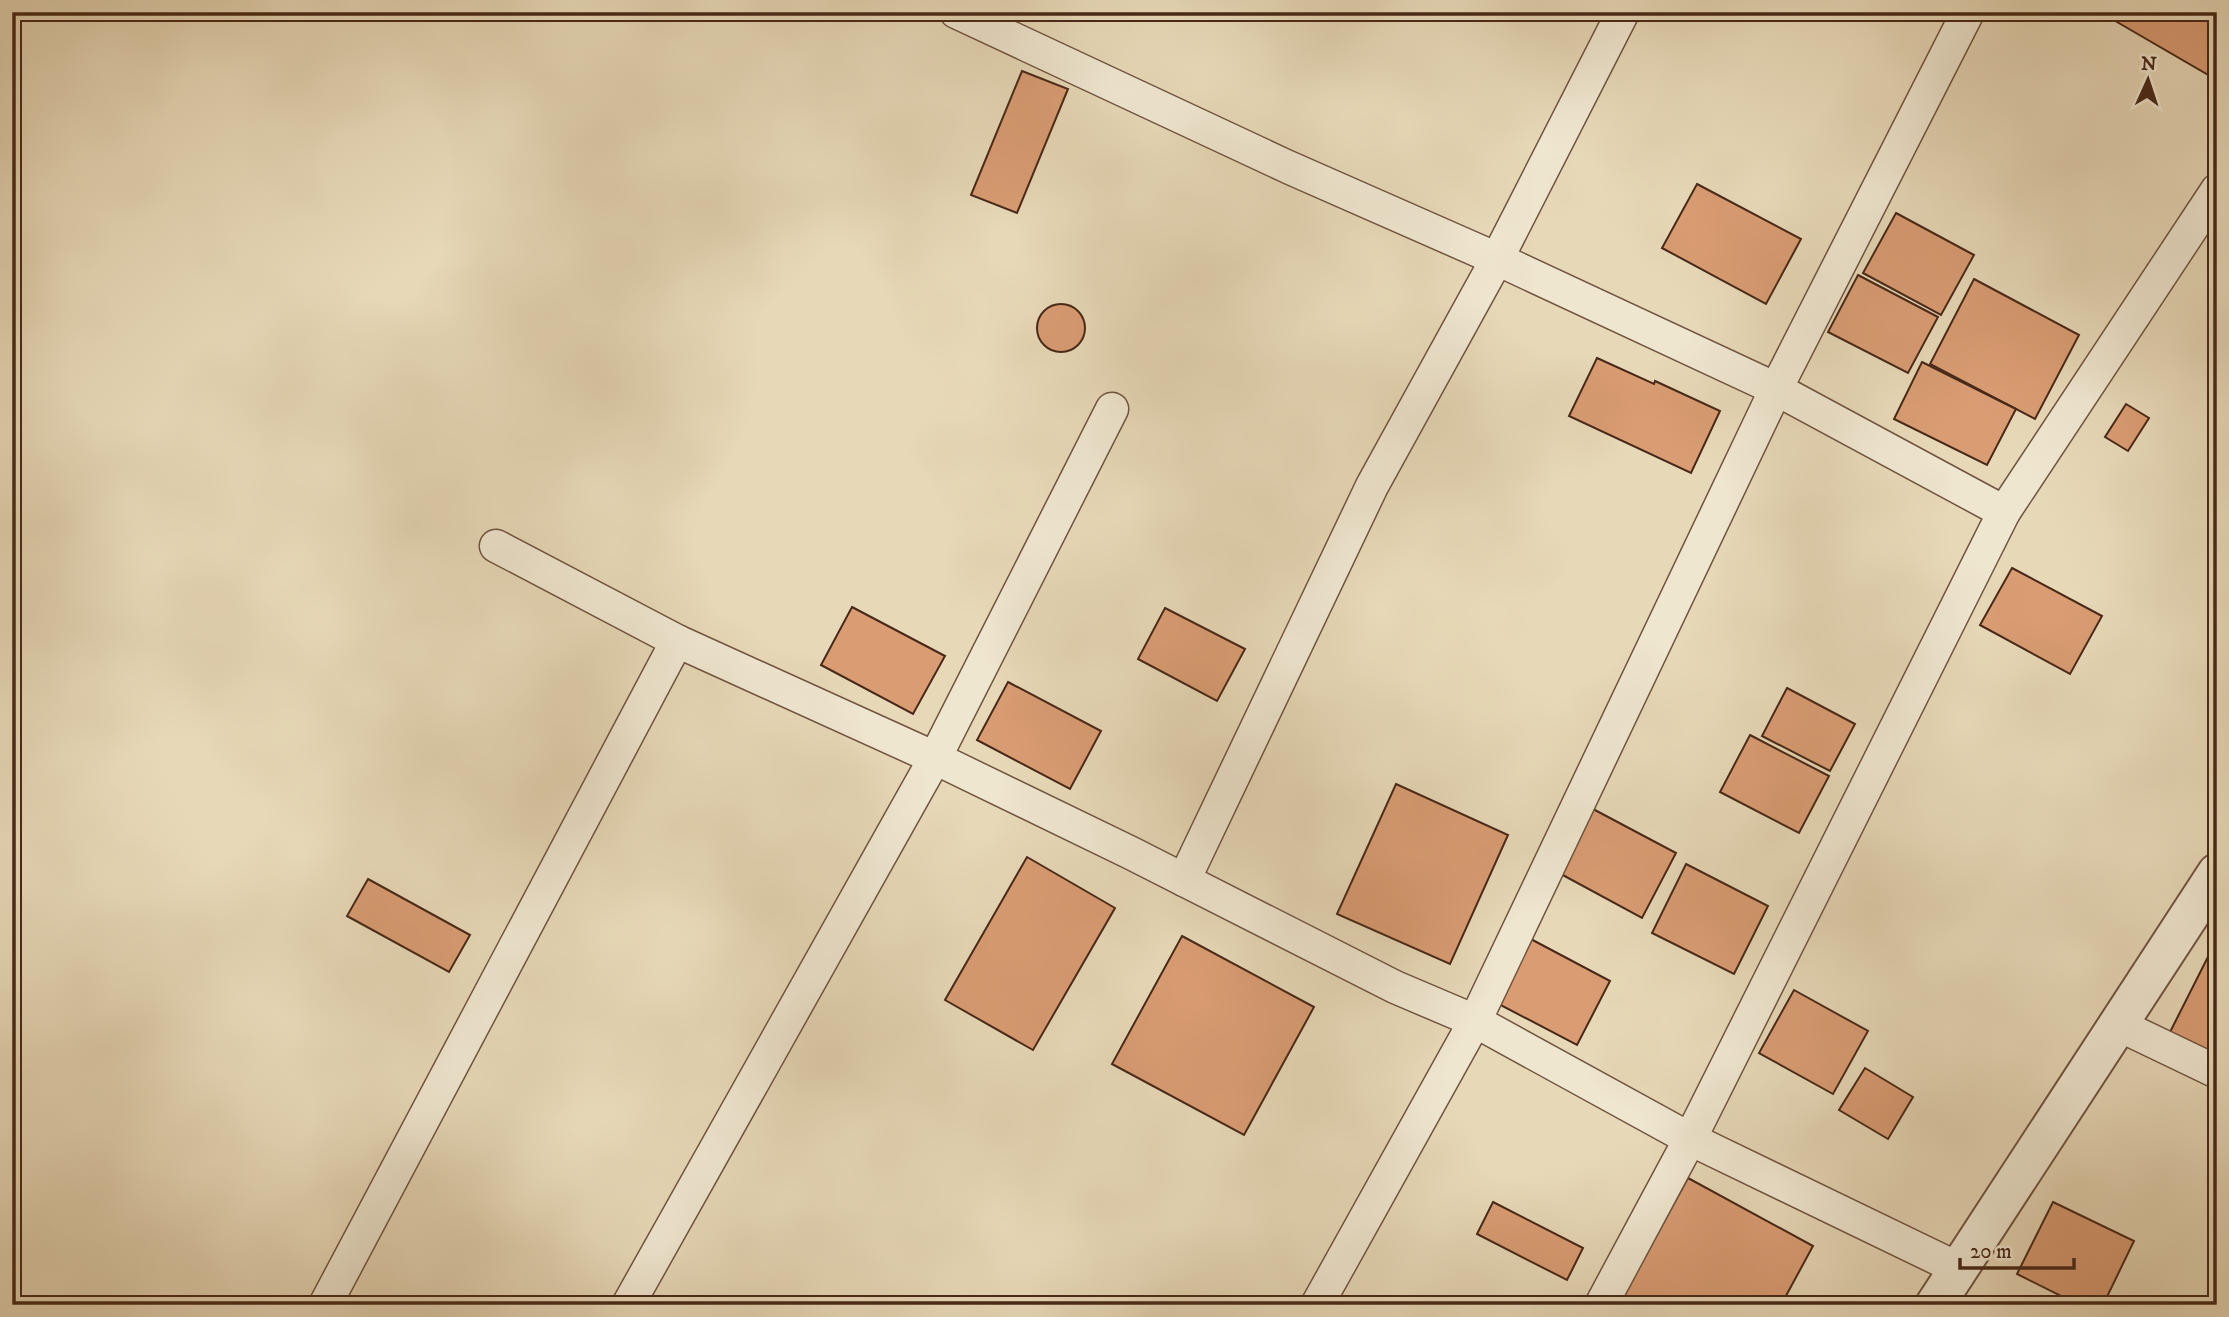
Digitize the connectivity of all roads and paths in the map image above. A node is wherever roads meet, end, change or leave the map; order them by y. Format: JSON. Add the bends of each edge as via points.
{"nodes":[{"id":1,"x":1623,"y":12,"type":"edge"},
{"id":2,"x":1969,"y":12,"type":"edge"},
{"id":3,"x":976,"y":16,"type":"edge"},
{"id":4,"x":2217,"y":190,"type":"edge"},
{"id":5,"x":1497,"y":259,"type":"junction"},
{"id":6,"x":1776,"y":389,"type":"junction"},
{"id":7,"x":1112,"y":410,"type":"dead end"},
{"id":8,"x":2004,"y":512,"type":"junction"},
{"id":9,"x":496,"y":546,"type":"dead end"},
{"id":10,"x":677,"y":641,"type":"junction"},
{"id":11,"x":935,"y":758,"type":"junction"},
{"id":12,"x":2217,"y":873,"type":"edge"},
{"id":13,"x":1184,"y":880,"type":"junction"},
{"id":14,"x":1475,"y":1021,"type":"junction"},
{"id":15,"x":2119,"y":1025,"type":"junction"},
{"id":16,"x":2217,"y":1072,"type":"edge"},
{"id":17,"x":1690,"y":1139,"type":"junction"},
{"id":18,"x":1957,"y":1268,"type":"junction"},
{"id":19,"x":324,"y":1305,"type":"edge"},
{"id":20,"x":628,"y":1305,"type":"edge"},
{"id":21,"x":1317,"y":1305,"type":"edge"},
{"id":22,"x":1601,"y":1305,"type":"edge"},
{"id":23,"x":1935,"y":1305,"type":"edge"}],
"edges":[{"from":1,"to":5,"type":"street"},
{"from":2,"to":6,"type":"street"},
{"from":3,"to":5,"type":"street","via":[[1287,167]]},
{"from":4,"to":8,"type":"street"},
{"from":5,"to":6,"type":"street"},
{"from":5,"to":13,"type":"street","via":[[1372,486]]},
{"from":6,"to":8,"type":"street"},
{"from":6,"to":14,"type":"street"},
{"from":7,"to":11,"type":"street"},
{"from":8,"to":17,"type":"street"},
{"from":9,"to":10,"type":"street"},
{"from":10,"to":11,"type":"street"},
{"from":10,"to":19,"type":"street"},
{"from":11,"to":13,"type":"street"},
{"from":11,"to":20,"type":"street"},
{"from":12,"to":15,"type":"street"},
{"from":13,"to":14,"type":"street","via":[[1395,988]]},
{"from":14,"to":17,"type":"street"},
{"from":14,"to":21,"type":"street"},
{"from":15,"to":16,"type":"street"},
{"from":15,"to":18,"type":"street"},
{"from":17,"to":18,"type":"street"},
{"from":17,"to":22,"type":"street"},
{"from":18,"to":23,"type":"street"}]}
